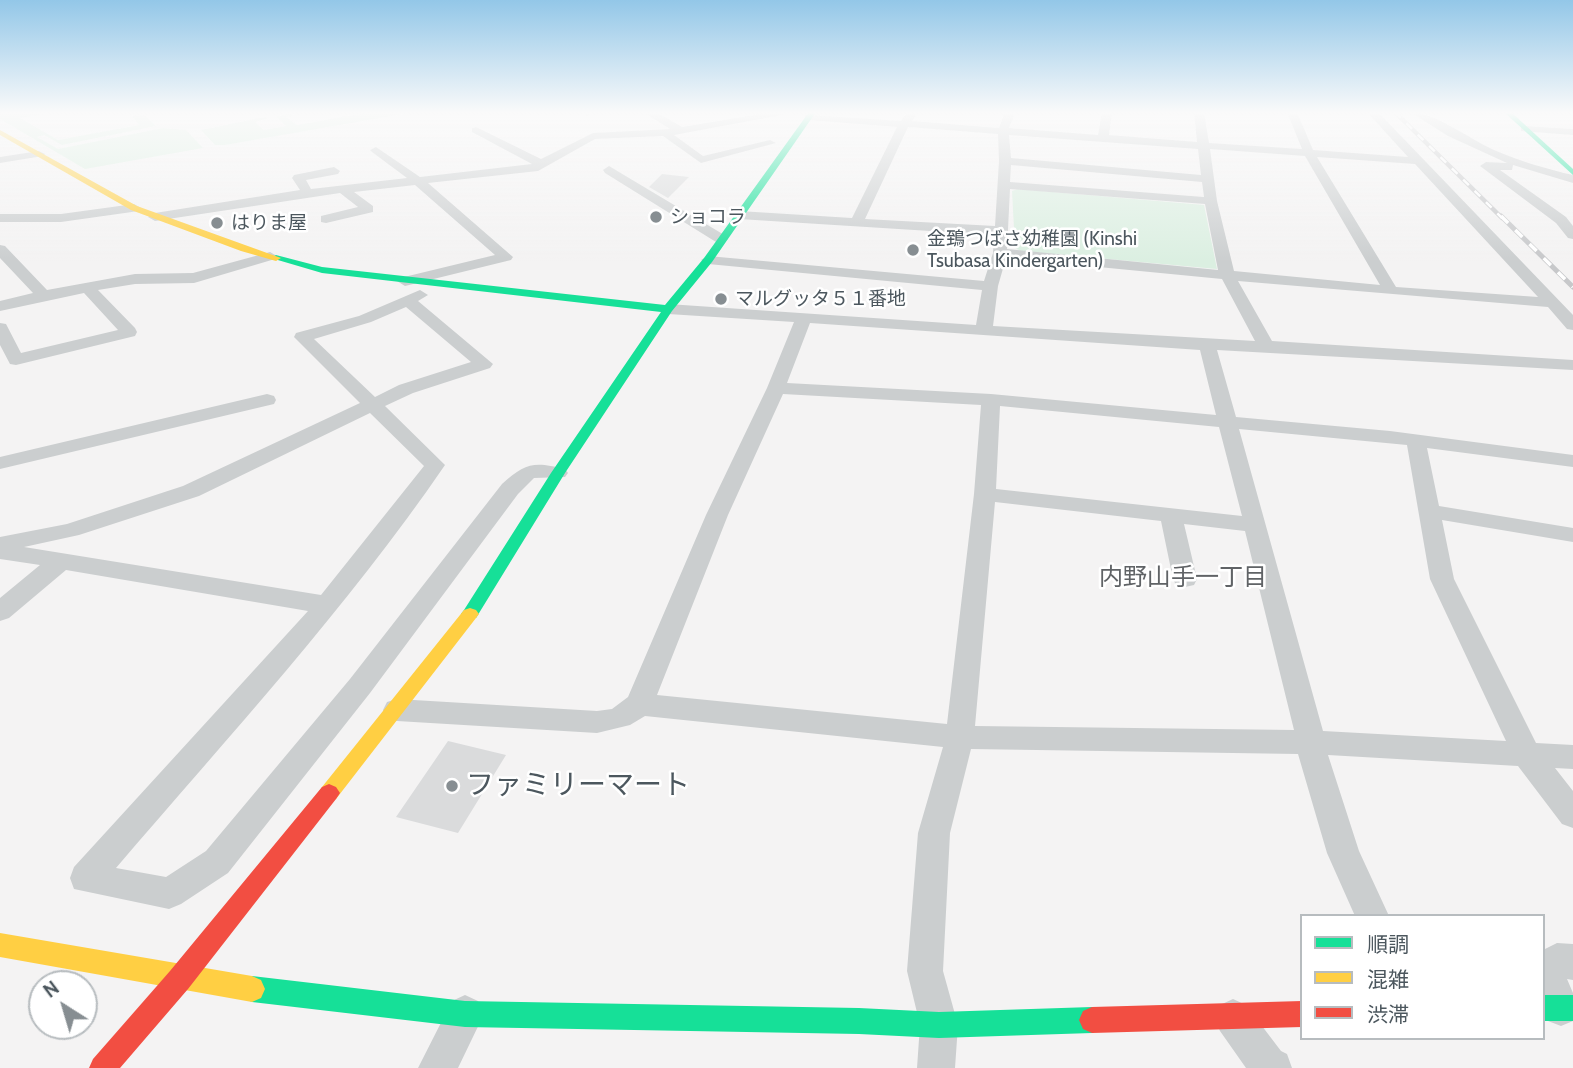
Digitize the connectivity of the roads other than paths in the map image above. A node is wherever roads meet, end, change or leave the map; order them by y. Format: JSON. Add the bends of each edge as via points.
{"nodes":[{"id":1,"x":1005,"y":161,"type":"edge"},
{"id":2,"x":53,"y":162,"type":"edge"},
{"id":3,"x":392,"y":162,"type":"edge"},
{"id":4,"x":537,"y":162,"type":"edge"},
{"id":5,"x":545,"y":162,"type":"edge"},
{"id":6,"x":774,"y":162,"type":"edge"},
{"id":7,"x":886,"y":162,"type":"edge"},
{"id":8,"x":1014,"y":162,"type":"edge"},
{"id":9,"x":1206,"y":162,"type":"edge"},
{"id":10,"x":1314,"y":162,"type":"edge"},
{"id":11,"x":1417,"y":162,"type":"edge"},
{"id":12,"x":1518,"y":162,"type":"edge"},
{"id":13,"x":541,"y":164,"type":"junction"},
{"id":14,"x":1533,"y":168,"type":"junction"},
{"id":15,"x":334,"y":170,"type":"dead end"},
{"id":16,"x":609,"y":170,"type":"dead end"},
{"id":17,"x":1208,"y":179,"type":"junction"},
{"id":18,"x":1573,"y":179,"type":"edge"},
{"id":19,"x":418,"y":181,"type":"junction"},
{"id":20,"x":1004,"y":185,"type":"junction"},
{"id":21,"x":343,"y":189,"type":"junction"},
{"id":22,"x":308,"y":193,"type":"junction"},
{"id":23,"x":1211,"y":201,"type":"junction"},
{"id":24,"x":134,"y":208,"type":"junction"},
{"id":25,"x":739,"y":215,"type":"junction"},
{"id":26,"x":155,"y":217,"type":"junction"},
{"id":27,"x":0,"y":218,"type":"edge"},
{"id":28,"x":326,"y":219,"type":"dead end"},
{"id":29,"x":857,"y":222,"type":"junction"},
{"id":30,"x":1002,"y":231,"type":"junction"},
{"id":31,"x":1573,"y":236,"type":"edge"},
{"id":32,"x":721,"y":239,"type":"junction"},
{"id":33,"x":0,"y":249,"type":"edge"},
{"id":34,"x":1000,"y":253,"type":"junction"},
{"id":35,"x":270,"y":256,"type":"junction"},
{"id":36,"x":708,"y":260,"type":"junction"},
{"id":37,"x":1227,"y":275,"type":"junction"},
{"id":38,"x":442,"y":284,"type":"joint"},
{"id":39,"x":990,"y":286,"type":"junction"},
{"id":40,"x":88,"y":288,"type":"junction"},
{"id":41,"x":406,"y":290,"type":"junction"},
{"id":42,"x":1391,"y":291,"type":"junction"},
{"id":43,"x":43,"y":295,"type":"junction"},
{"id":44,"x":1552,"y":303,"type":"junction"},
{"id":45,"x":0,"y":306,"type":"edge"},
{"id":46,"x":668,"y":309,"type":"junction"},
{"id":47,"x":804,"y":319,"type":"junction"},
{"id":48,"x":1573,"y":325,"type":"edge"},
{"id":49,"x":0,"y":328,"type":"edge"},
{"id":50,"x":984,"y":329,"type":"junction"},
{"id":51,"x":1207,"y":345,"type":"junction"},
{"id":52,"x":1266,"y":346,"type":"junction"},
{"id":53,"x":1573,"y":365,"type":"edge"},
{"id":54,"x":776,"y":388,"type":"junction"},
{"id":55,"x":267,"y":400,"type":"dead end"},
{"id":56,"x":991,"y":400,"type":"junction"},
{"id":57,"x":375,"y":405,"type":"junction"},
{"id":58,"x":1228,"y":423,"type":"junction"},
{"id":59,"x":1416,"y":442,"type":"junction"},
{"id":60,"x":1573,"y":461,"type":"edge"},
{"id":61,"x":0,"y":463,"type":"edge"},
{"id":62,"x":558,"y":473,"type":"junction"},
{"id":63,"x":985,"y":494,"type":"junction"},
{"id":64,"x":1427,"y":511,"type":"junction"},
{"id":65,"x":1171,"y":515,"type":"junction"},
{"id":66,"x":1255,"y":525,"type":"junction"},
{"id":67,"x":1573,"y":535,"type":"edge"},
{"id":68,"x":0,"y":545,"type":"edge"},
{"id":69,"x":0,"y":551,"type":"edge"},
{"id":70,"x":61,"y":561,"type":"junction"},
{"id":71,"x":1185,"y":579,"type":"dead end"},
{"id":72,"x":326,"y":605,"type":"junction"},
{"id":73,"x":0,"y":612,"type":"edge"},
{"id":74,"x":639,"y":704,"type":"junction"},
{"id":75,"x":397,"y":709,"type":"junction"},
{"id":76,"x":960,"y":737,"type":"junction"},
{"id":77,"x":1309,"y":742,"type":"junction"},
{"id":78,"x":1527,"y":755,"type":"junction"},
{"id":79,"x":1573,"y":757,"type":"edge"},
{"id":80,"x":1573,"y":814,"type":"edge"},
{"id":81,"x":1371,"y":914,"type":"edge"},
{"id":82,"x":0,"y":945,"type":"edge"},
{"id":83,"x":1573,"y":962,"type":"edge"},
{"id":84,"x":179,"y":980,"type":"junction"},
{"id":85,"x":1559,"y":1008,"type":"edge"},
{"id":86,"x":465,"y":1014,"type":"junction"},
{"id":87,"x":1300,"y":1014,"type":"edge"},
{"id":88,"x":1233,"y":1017,"type":"junction"},
{"id":89,"x":939,"y":1025,"type":"junction"},
{"id":90,"x":102,"y":1068,"type":"edge"},
{"id":91,"x":437,"y":1068,"type":"edge"},
{"id":92,"x":936,"y":1068,"type":"edge"},
{"id":93,"x":1273,"y":1068,"type":"edge"}],
"edges":[{"from":1,"to":20,"type":"street"},
{"from":2,"to":24,"type":"street"},
{"from":3,"to":19,"type":"street"},
{"from":4,"to":13,"type":"street"},
{"from":5,"to":13,"type":"street"},
{"from":6,"to":25,"type":"street"},
{"from":7,"to":29,"type":"street"},
{"from":8,"to":17,"type":"street"},
{"from":9,"to":17,"type":"street"},
{"from":10,"to":42,"type":"street"},
{"from":11,"to":44,"type":"street"},
{"from":12,"to":14,"type":"street"},
{"from":13,"to":19,"type":"street"},
{"from":14,"to":18,"type":"street"},
{"from":14,"to":31,"type":"street","via":[[1486,166],[1561,220]]},
{"from":15,"to":22,"type":"street","via":[[298,177]]},
{"from":16,"to":32,"type":"street"},
{"from":17,"to":23,"type":"street"},
{"from":19,"to":21,"type":"street"},
{"from":19,"to":41,"type":"street","via":[[506,257]]},
{"from":20,"to":23,"type":"street"},
{"from":20,"to":30,"type":"street"},
{"from":21,"to":22,"type":"street"},
{"from":21,"to":28,"type":"street","via":[[368,209]]},
{"from":22,"to":26,"type":"street"},
{"from":23,"to":37,"type":"street"},
{"from":24,"to":26,"type":"street"},
{"from":24,"to":27,"type":"street","via":[[61,218]]},
{"from":25,"to":29,"type":"street"},
{"from":25,"to":32,"type":"street"},
{"from":26,"to":35,"type":"street"},
{"from":29,"to":30,"type":"street"},
{"from":30,"to":34,"type":"street"},
{"from":32,"to":36,"type":"street"},
{"from":33,"to":43,"type":"street"},
{"from":34,"to":37,"type":"street"},
{"from":34,"to":39,"type":"street"},
{"from":35,"to":40,"type":"street","via":[[194,278],[135,279]]},
{"from":35,"to":41,"type":"street"},
{"from":36,"to":39,"type":"street"},
{"from":36,"to":46,"type":"street"},
{"from":37,"to":42,"type":"street"},
{"from":37,"to":52,"type":"street"},
{"from":38,"to":41,"type":"street"},
{"from":38,"to":46,"type":"street"},
{"from":39,"to":50,"type":"street"},
{"from":40,"to":43,"type":"street"},
{"from":40,"to":49,"type":"street","via":[[129,332],[16,360]]},
{"from":41,"to":57,"type":"street","via":[[365,319],[302,337]]},
{"from":41,"to":57,"type":"street","via":[[484,364],[407,389]]},
{"from":42,"to":44,"type":"street"},
{"from":43,"to":45,"type":"street"},
{"from":44,"to":48,"type":"street"},
{"from":46,"to":47,"type":"street"},
{"from":46,"to":62,"type":"street"},
{"from":47,"to":50,"type":"street"},
{"from":47,"to":54,"type":"street"},
{"from":50,"to":51,"type":"street"},
{"from":51,"to":52,"type":"street"},
{"from":51,"to":58,"type":"street"},
{"from":52,"to":53,"type":"street"},
{"from":54,"to":56,"type":"street"},
{"from":54,"to":74,"type":"street","via":[[717,515]]},
{"from":55,"to":61,"type":"street"},
{"from":56,"to":58,"type":"street"},
{"from":56,"to":63,"type":"street"},
{"from":57,"to":68,"type":"street","via":[[191,491],[71,530]]},
{"from":57,"to":72,"type":"street","via":[[435,465]]},
{"from":58,"to":59,"type":"street"},
{"from":58,"to":66,"type":"street"},
{"from":59,"to":60,"type":"street"},
{"from":59,"to":64,"type":"street"},
{"from":62,"to":72,"type":"street","via":[[529,471],[510,489],[360,687],[217,862],[169,892],[86,878]]},
{"from":62,"to":75,"type":"street","via":[[473,610]]},
{"from":63,"to":65,"type":"street"},
{"from":63,"to":76,"type":"street"},
{"from":64,"to":67,"type":"street"},
{"from":64,"to":78,"type":"street","via":[[1442,579]]},
{"from":65,"to":66,"type":"street"},
{"from":65,"to":71,"type":"street"},
{"from":66,"to":77,"type":"street"},
{"from":69,"to":70,"type":"street"},
{"from":70,"to":72,"type":"street"},
{"from":70,"to":73,"type":"street"},
{"from":74,"to":75,"type":"street","via":[[628,715],[597,722]]},
{"from":74,"to":76,"type":"street"},
{"from":75,"to":84,"type":"street"},
{"from":76,"to":77,"type":"street"},
{"from":76,"to":89,"type":"street","via":[[934,833],[925,971]]},
{"from":77,"to":78,"type":"street"},
{"from":77,"to":81,"type":"street","via":[[1343,853]]},
{"from":78,"to":79,"type":"street"},
{"from":78,"to":80,"type":"street"},
{"from":82,"to":84,"type":"street"},
{"from":83,"to":85,"type":"street","via":[[1557,961],[1549,971],[1549,985]]},
{"from":84,"to":86,"type":"street"},
{"from":84,"to":90,"type":"street"},
{"from":86,"to":89,"type":"street"},
{"from":86,"to":91,"type":"street"},
{"from":87,"to":88,"type":"street"},
{"from":88,"to":89,"type":"street"},
{"from":88,"to":93,"type":"street"},
{"from":89,"to":92,"type":"street"}]}
